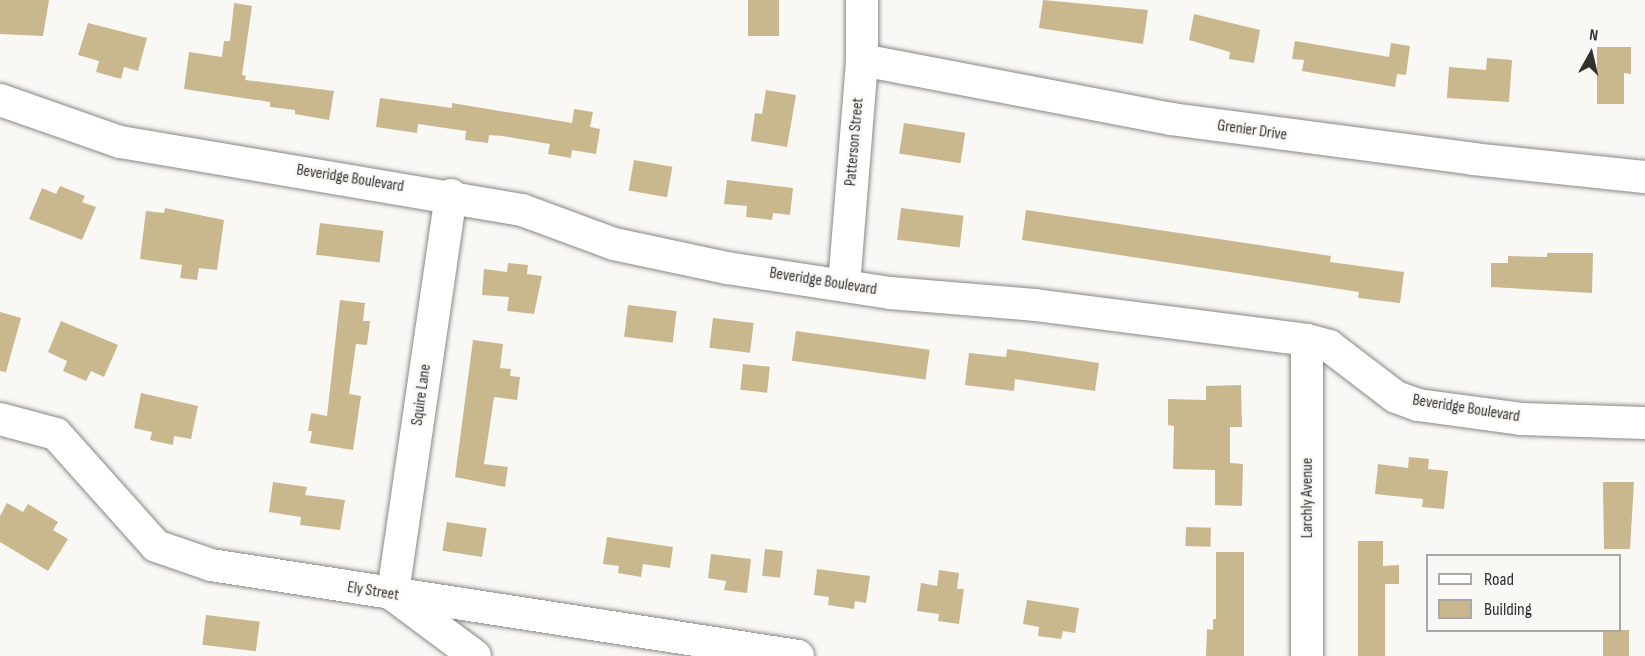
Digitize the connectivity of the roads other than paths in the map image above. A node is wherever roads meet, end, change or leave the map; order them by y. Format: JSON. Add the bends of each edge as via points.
{"nodes":[{"id":1,"x":861,"y":0,"type":"edge"},
{"id":2,"x":862,"y":60,"type":"junction"},
{"id":3,"x":0,"y":100,"type":"edge"},
{"id":4,"x":1645,"y":177,"type":"edge"},
{"id":5,"x":451,"y":195,"type":"junction"},
{"id":6,"x":844,"y":285,"type":"junction"},
{"id":7,"x":1307,"y":340,"type":"junction"},
{"id":8,"x":0,"y":419,"type":"edge"},
{"id":9,"x":1645,"y":423,"type":"edge"},
{"id":10,"x":393,"y":596,"type":"junction"},
{"id":11,"x":475,"y":656,"type":"edge"},
{"id":12,"x":798,"y":656,"type":"edge"},
{"id":13,"x":1308,"y":656,"type":"edge"}],
"edges":[{"from":1,"to":2,"type":"street","name":"Patterson Street"},
{"from":2,"to":4,"type":"street","name":"Grenier Drive","via":[[1171,119],[1462,158]]},
{"from":2,"to":6,"type":"street","name":"Patterson Street"},
{"from":3,"to":5,"type":"street","name":"Beveridge Boulevard","via":[[120,142],[195,158]]},
{"from":5,"to":6,"type":"street","name":"Beveridge Boulevard","via":[[522,210],[614,244],[659,255]]},
{"from":5,"to":10,"type":"street","name":"Squire Lane"},
{"from":6,"to":7,"type":"street","name":"Beveridge Boulevard"},
{"from":7,"to":9,"type":"street","name":"Beveridge Boulevard","via":[[1329,346],[1396,397],[1418,405],[1521,419]]},
{"from":7,"to":13,"type":"street","name":"Larchly Avenue"},
{"from":8,"to":10,"type":"street","name":"Ely Street","via":[[56,434],[156,546],[211,565]]},
{"from":10,"to":11,"type":"street"},
{"from":10,"to":12,"type":"street","name":"Ely Street"}]}
